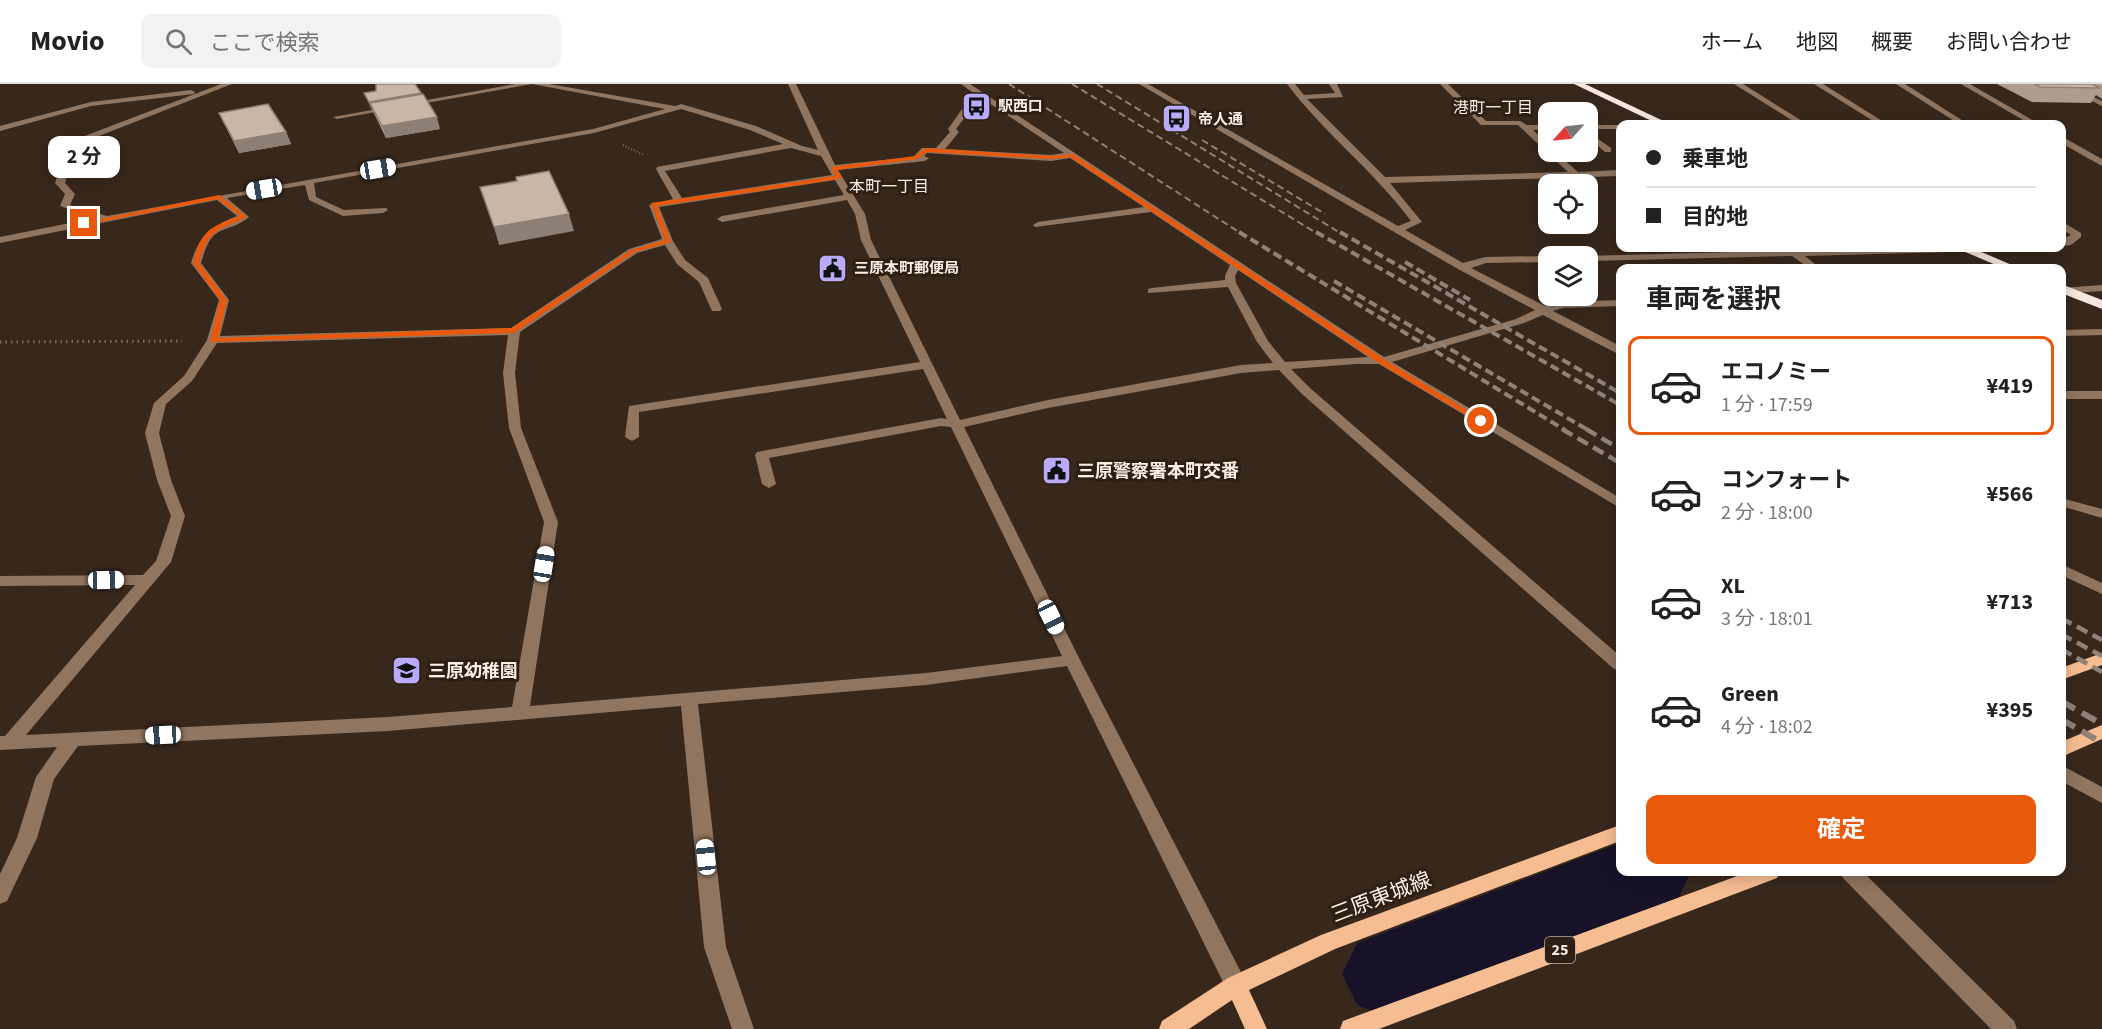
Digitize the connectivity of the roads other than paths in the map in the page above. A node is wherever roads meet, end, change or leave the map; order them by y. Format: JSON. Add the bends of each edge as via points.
{"nodes":[{"id":1,"x":228,"y":84,"type":"edge"},
{"id":2,"x":528,"y":84,"type":"edge"},
{"id":3,"x":536,"y":84,"type":"edge"},
{"id":4,"x":792,"y":84,"type":"edge"},
{"id":5,"x":965,"y":84,"type":"edge"},
{"id":6,"x":1143,"y":84,"type":"edge"},
{"id":7,"x":1292,"y":84,"type":"edge"},
{"id":8,"x":1333,"y":84,"type":"edge"},
{"id":9,"x":1443,"y":84,"type":"edge"},
{"id":10,"x":1578,"y":84,"type":"edge"},
{"id":11,"x":1738,"y":84,"type":"edge"},
{"id":12,"x":1818,"y":84,"type":"edge"},
{"id":13,"x":1900,"y":84,"type":"edge"},
{"id":14,"x":1965,"y":84,"type":"edge"},
{"id":15,"x":2061,"y":84,"type":"edge"},
{"id":16,"x":210,"y":90,"type":"junction"},
{"id":17,"x":1301,"y":97,"type":"junction"},
{"id":18,"x":990,"y":101,"type":"junction"},
{"id":19,"x":2102,"y":104,"type":"edge"},
{"id":20,"x":676,"y":108,"type":"junction"},
{"id":21,"x":337,"y":117,"type":"dead end"},
{"id":22,"x":1656,"y":120,"type":"edge"},
{"id":23,"x":1796,"y":120,"type":"edge"},
{"id":24,"x":1876,"y":120,"type":"edge"},
{"id":25,"x":1958,"y":120,"type":"edge"},
{"id":26,"x":2028,"y":120,"type":"edge"},
{"id":27,"x":1538,"y":127,"type":"edge"},
{"id":28,"x":1598,"y":127,"type":"edge"},
{"id":29,"x":1616,"y":127,"type":"edge"},
{"id":30,"x":1526,"y":128,"type":"junction"},
{"id":31,"x":0,"y":129,"type":"edge"},
{"id":32,"x":1538,"y":139,"type":"edge"},
{"id":33,"x":1598,"y":142,"type":"edge"},
{"id":34,"x":2066,"y":142,"type":"edge"},
{"id":35,"x":791,"y":145,"type":"junction"},
{"id":36,"x":1608,"y":150,"type":"dead end"},
{"id":37,"x":2066,"y":152,"type":"edge"},
{"id":38,"x":2084,"y":152,"type":"junction"},
{"id":39,"x":2102,"y":153,"type":"edge"},
{"id":40,"x":824,"y":154,"type":"junction"},
{"id":41,"x":938,"y":155,"type":"junction"},
{"id":42,"x":1071,"y":155,"type":"junction"},
{"id":43,"x":1562,"y":162,"type":"edge"},
{"id":44,"x":2102,"y":163,"type":"edge"},
{"id":45,"x":1616,"y":172,"type":"edge"},
{"id":46,"x":836,"y":173,"type":"junction"},
{"id":47,"x":1575,"y":174,"type":"joint"},
{"id":48,"x":1538,"y":175,"type":"edge"},
{"id":49,"x":1383,"y":180,"type":"junction"},
{"id":50,"x":309,"y":181,"type":"junction"},
{"id":51,"x":851,"y":196,"type":"junction"},
{"id":52,"x":219,"y":197,"type":"junction"},
{"id":53,"x":679,"y":201,"type":"junction"},
{"id":54,"x":383,"y":210,"type":"dead end"},
{"id":55,"x":1152,"y":210,"type":"junction"},
{"id":56,"x":105,"y":219,"type":"junction"},
{"id":57,"x":722,"y":219,"type":"dead end"},
{"id":58,"x":1038,"y":225,"type":"dead end"},
{"id":59,"x":2066,"y":227,"type":"edge"},
{"id":60,"x":1397,"y":230,"type":"junction"},
{"id":61,"x":0,"y":240,"type":"edge"},
{"id":62,"x":668,"y":241,"type":"junction"},
{"id":63,"x":2066,"y":243,"type":"edge"},
{"id":64,"x":1852,"y":252,"type":"edge"},
{"id":65,"x":1974,"y":252,"type":"edge"},
{"id":66,"x":1796,"y":254,"type":"junction"},
{"id":67,"x":1598,"y":258,"type":"edge"},
{"id":68,"x":1538,"y":259,"type":"edge"},
{"id":69,"x":1810,"y":264,"type":"edge"},
{"id":70,"x":2003,"y":264,"type":"edge"},
{"id":71,"x":1235,"y":265,"type":"junction"},
{"id":72,"x":1462,"y":267,"type":"junction"},
{"id":73,"x":1231,"y":283,"type":"junction"},
{"id":74,"x":2102,"y":288,"type":"edge"},
{"id":75,"x":2066,"y":290,"type":"edge"},
{"id":76,"x":1152,"y":291,"type":"dead end"},
{"id":77,"x":2066,"y":291,"type":"edge"},
{"id":78,"x":1616,"y":303,"type":"edge"},
{"id":79,"x":2102,"y":305,"type":"edge"},
{"id":80,"x":716,"y":309,"type":"dead end"},
{"id":81,"x":1544,"y":310,"type":"junction"},
{"id":82,"x":514,"y":331,"type":"junction"},
{"id":83,"x":2102,"y":332,"type":"edge"},
{"id":84,"x":2066,"y":333,"type":"edge"},
{"id":85,"x":213,"y":340,"type":"junction"},
{"id":86,"x":1616,"y":347,"type":"edge"},
{"id":87,"x":1382,"y":361,"type":"junction"},
{"id":88,"x":927,"y":365,"type":"junction"},
{"id":89,"x":1282,"y":366,"type":"junction"},
{"id":90,"x":2066,"y":395,"type":"edge"},
{"id":91,"x":2102,"y":395,"type":"edge"},
{"id":92,"x":958,"y":424,"type":"junction"},
{"id":93,"x":632,"y":437,"type":"dead end"},
{"id":94,"x":769,"y":484,"type":"dead end"},
{"id":95,"x":1616,"y":502,"type":"edge"},
{"id":96,"x":2066,"y":503,"type":"edge"},
{"id":97,"x":2102,"y":514,"type":"edge"},
{"id":98,"x":2066,"y":571,"type":"edge"},
{"id":99,"x":148,"y":580,"type":"junction"},
{"id":100,"x":0,"y":581,"type":"edge"},
{"id":101,"x":2102,"y":589,"type":"edge"},
{"id":102,"x":2102,"y":659,"type":"edge"},
{"id":103,"x":1072,"y":660,"type":"junction"},
{"id":104,"x":1616,"y":662,"type":"edge"},
{"id":105,"x":2066,"y":672,"type":"edge"},
{"id":106,"x":689,"y":699,"type":"junction"},
{"id":107,"x":520,"y":713,"type":"junction"},
{"id":108,"x":2102,"y":732,"type":"edge"},
{"id":109,"x":73,"y":739,"type":"junction"},
{"id":110,"x":4,"y":743,"type":"edge"},
{"id":111,"x":2066,"y":748,"type":"edge"},
{"id":112,"x":2066,"y":775,"type":"edge"},
{"id":113,"x":2102,"y":796,"type":"edge"},
{"id":114,"x":1616,"y":834,"type":"edge"},
{"id":115,"x":1759,"y":876,"type":"edge"},
{"id":116,"x":1854,"y":876,"type":"edge"},
{"id":117,"x":0,"y":895,"type":"edge"},
{"id":118,"x":1236,"y":985,"type":"junction"},
{"id":119,"x":743,"y":1029,"type":"edge"},
{"id":120,"x":1170,"y":1029,"type":"edge"},
{"id":121,"x":1256,"y":1029,"type":"edge"},
{"id":122,"x":1351,"y":1029,"type":"edge"},
{"id":123,"x":2006,"y":1029,"type":"edge"}],
"edges":[{"from":1,"to":16,"type":"street"},
{"from":2,"to":21,"type":"street"},
{"from":3,"to":20,"type":"street"},
{"from":4,"to":40,"type":"street"},
{"from":5,"to":18,"type":"street"},
{"from":6,"to":60,"type":"street"},
{"from":7,"to":17,"type":"street"},
{"from":8,"to":17,"type":"street","via":[[1340,95]]},
{"from":9,"to":30,"type":"street","via":[[1484,123],[1520,123]]},
{"from":10,"to":22,"type":"highway"},
{"from":11,"to":23,"type":"street"},
{"from":12,"to":24,"type":"street"},
{"from":13,"to":25,"type":"street"},
{"from":14,"to":26,"type":"street"},
{"from":15,"to":19,"type":"street"},
{"from":16,"to":31,"type":"street","via":[[91,104]]},
{"from":16,"to":56,"type":"street","via":[[72,144],[60,183],[70,194],[65,206]]},
{"from":17,"to":49,"type":"street"},
{"from":18,"to":41,"type":"street","via":[[970,104]]},
{"from":18,"to":42,"type":"street"},
{"from":20,"to":35,"type":"street","via":[[681,106],[732,122]]},
{"from":20,"to":50,"type":"street","via":[[594,131]]},
{"from":27,"to":30,"type":"street"},
{"from":28,"to":29,"type":"street"},
{"from":30,"to":32,"type":"street"},
{"from":33,"to":36,"type":"street"},
{"from":34,"to":38,"type":"street"},
{"from":35,"to":40,"type":"street"},
{"from":35,"to":53,"type":"street","via":[[660,169]]},
{"from":37,"to":38,"type":"street"},
{"from":38,"to":39,"type":"street"},
{"from":38,"to":44,"type":"street"},
{"from":40,"to":46,"type":"street"},
{"from":41,"to":42,"type":"street"},
{"from":41,"to":46,"type":"street"},
{"from":42,"to":55,"type":"street"},
{"from":43,"to":47,"type":"street"},
{"from":45,"to":47,"type":"street"},
{"from":46,"to":51,"type":"street"},
{"from":46,"to":53,"type":"street"},
{"from":48,"to":49,"type":"street"},
{"from":49,"to":60,"type":"street","via":[[1417,222]]},
{"from":50,"to":52,"type":"street"},
{"from":50,"to":54,"type":"street","via":[[312,198],[343,213]]},
{"from":51,"to":57,"type":"street"},
{"from":51,"to":88,"type":"street","via":[[866,240]]},
{"from":52,"to":56,"type":"street"},
{"from":52,"to":85,"type":"street","via":[[244,217],[215,228],[201,243],[198,253],[196,263],[224,300]]},
{"from":53,"to":62,"type":"street","via":[[654,205]]},
{"from":55,"to":58,"type":"street"},
{"from":55,"to":71,"type":"street"},
{"from":56,"to":61,"type":"street"},
{"from":59,"to":63,"type":"street","via":[[2078,235]]},
{"from":60,"to":72,"type":"street"},
{"from":62,"to":80,"type":"street","via":[[681,262],[704,280]]},
{"from":62,"to":82,"type":"street","via":[[633,251]]},
{"from":64,"to":66,"type":"street"},
{"from":65,"to":70,"type":"highway"},
{"from":66,"to":67,"type":"street"},
{"from":66,"to":69,"type":"street"},
{"from":68,"to":72,"type":"street","via":[[1485,260]]},
{"from":71,"to":73,"type":"street"},
{"from":71,"to":87,"type":"street"},
{"from":72,"to":81,"type":"street"},
{"from":73,"to":76,"type":"street"},
{"from":73,"to":89,"type":"street","via":[[1263,342]]},
{"from":74,"to":75,"type":"street"},
{"from":77,"to":79,"type":"highway"},
{"from":78,"to":81,"type":"street","via":[[1563,304]]},
{"from":81,"to":86,"type":"street"},
{"from":81,"to":87,"type":"street","via":[[1520,321]]},
{"from":82,"to":85,"type":"street"},
{"from":82,"to":107,"type":"street","via":[[509,373],[515,428],[551,522]]},
{"from":83,"to":84,"type":"street"},
{"from":85,"to":99,"type":"street","via":[[188,378],[160,403],[152,433],[178,516],[163,562]]},
{"from":87,"to":89,"type":"street"},
{"from":87,"to":95,"type":"street"},
{"from":88,"to":92,"type":"street"},
{"from":88,"to":93,"type":"street","via":[[633,409]]},
{"from":89,"to":92,"type":"street","via":[[1230,371]]},
{"from":89,"to":104,"type":"street"},
{"from":90,"to":91,"type":"street"},
{"from":92,"to":94,"type":"street","via":[[941,422],[762,455]]},
{"from":92,"to":103,"type":"street"},
{"from":96,"to":97,"type":"street"},
{"from":98,"to":101,"type":"street"},
{"from":99,"to":100,"type":"street"},
{"from":99,"to":110,"type":"street"},
{"from":102,"to":105,"type":"main road"},
{"from":103,"to":106,"type":"street","via":[[926,678]]},
{"from":103,"to":118,"type":"street"},
{"from":106,"to":107,"type":"street"},
{"from":106,"to":119,"type":"street","via":[[715,947]]},
{"from":107,"to":109,"type":"street","via":[[388,724]]},
{"from":108,"to":111,"type":"main road"},
{"from":109,"to":110,"type":"street"},
{"from":109,"to":117,"type":"street","via":[[45,777],[27,838]]},
{"from":112,"to":113,"type":"street"},
{"from":114,"to":118,"type":"main road","name":"三原東城線","via":[[1339,938]]},
{"from":115,"to":122,"type":"main road","number":"25"},
{"from":116,"to":123,"type":"street"},
{"from":118,"to":120,"type":"main road","name":"三原東城線"},
{"from":118,"to":121,"type":"main road"}]}
